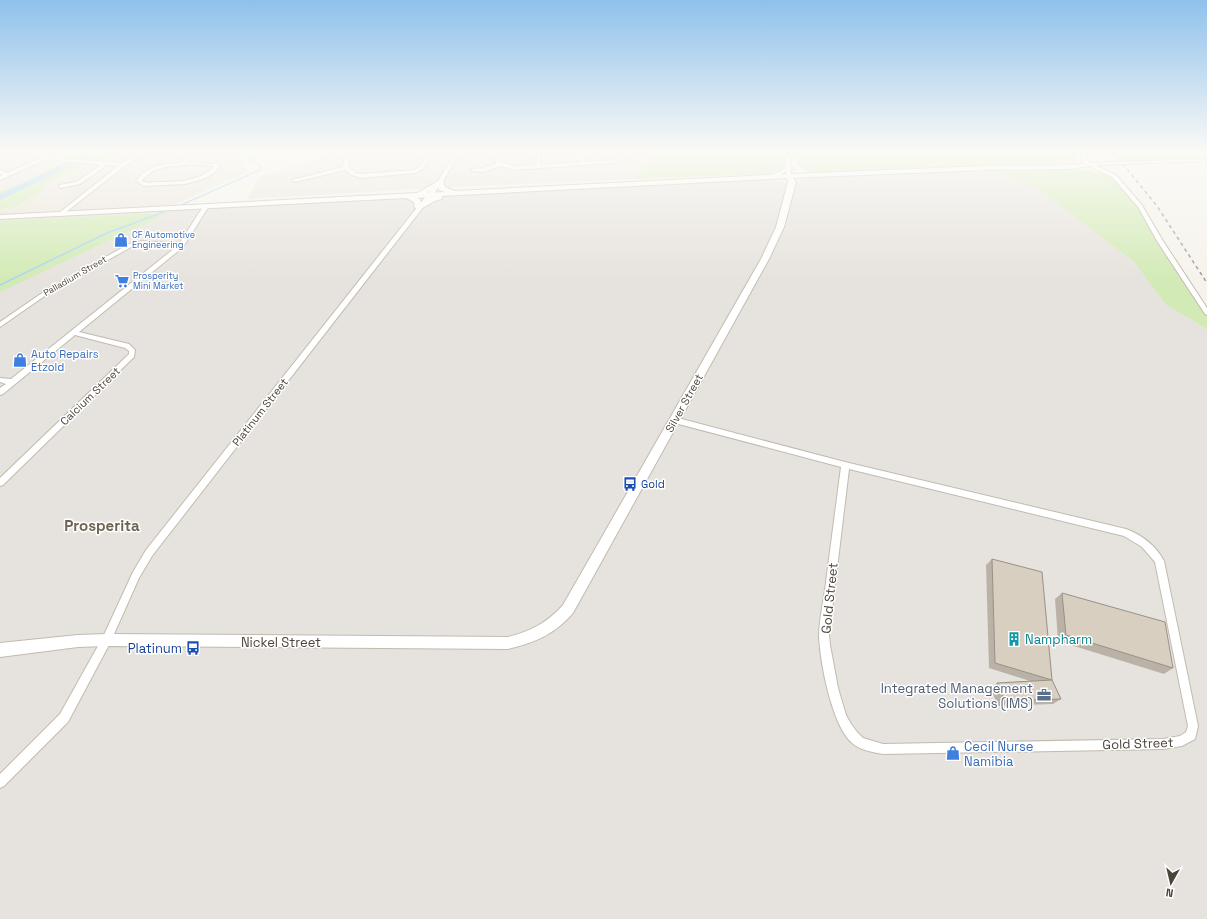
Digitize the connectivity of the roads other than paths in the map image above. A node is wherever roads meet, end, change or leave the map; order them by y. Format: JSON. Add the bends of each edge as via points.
{"nodes":[{"id":1,"x":83,"y":196,"type":"edge"},
{"id":2,"x":407,"y":196,"type":"joint"},
{"id":3,"x":429,"y":196,"type":"edge"},
{"id":4,"x":444,"y":196,"type":"edge"},
{"id":5,"x":788,"y":196,"type":"edge"},
{"id":6,"x":1131,"y":196,"type":"edge"},
{"id":7,"x":225,"y":205,"type":"junction"},
{"id":8,"x":206,"y":206,"type":"junction"},
{"id":9,"x":185,"y":207,"type":"junction"},
{"id":10,"x":419,"y":208,"type":"junction"},
{"id":11,"x":60,"y":214,"type":"junction"},
{"id":12,"x":202,"y":214,"type":"junction"},
{"id":13,"x":0,"y":217,"type":"edge"},
{"id":14,"x":181,"y":246,"type":"junction"},
{"id":15,"x":1207,"y":313,"type":"edge"},
{"id":16,"x":0,"y":325,"type":"edge"},
{"id":17,"x":74,"y":333,"type":"junction"},
{"id":18,"x":0,"y":380,"type":"edge"},
{"id":19,"x":11,"y":382,"type":"junction"},
{"id":20,"x":0,"y":392,"type":"edge"},
{"id":21,"x":674,"y":420,"type":"junction"},
{"id":22,"x":845,"y":465,"type":"junction"},
{"id":23,"x":0,"y":483,"type":"edge"},
{"id":24,"x":557,"y":622,"type":"joint"},
{"id":25,"x":107,"y":640,"type":"junction"},
{"id":26,"x":0,"y":650,"type":"edge"},
{"id":27,"x":0,"y":782,"type":"edge"}],
"edges":[{"from":1,"to":11,"type":"street"},
{"from":2,"to":7,"type":"street"},
{"from":2,"to":10,"type":"street","via":[[417,201]]},
{"from":3,"to":10,"type":"street","name":"Platinum Street"},
{"from":4,"to":10,"type":"street","via":[[432,199]]},
{"from":5,"to":21,"type":"street","name":"Silver Street","via":[[778,233],[765,259]]},
{"from":6,"to":15,"type":"street"},
{"from":7,"to":8,"type":"street"},
{"from":7,"to":12,"type":"street"},
{"from":8,"to":9,"type":"street"},
{"from":8,"to":12,"type":"street"},
{"from":9,"to":11,"type":"street"},
{"from":9,"to":12,"type":"street"},
{"from":10,"to":25,"type":"street","name":"Platinum Street","via":[[149,553],[136,575]]},
{"from":11,"to":13,"type":"street"},
{"from":12,"to":14,"type":"street"},
{"from":14,"to":16,"type":"street","name":"Palladium Street","via":[[143,243],[131,245],[42,295]]},
{"from":14,"to":17,"type":"street"},
{"from":17,"to":19,"type":"street"},
{"from":17,"to":23,"type":"street","name":"Calcium Street","via":[[127,346],[132,350],[132,356]]},
{"from":18,"to":19,"type":"street"},
{"from":19,"to":20,"type":"street"},
{"from":21,"to":22,"type":"street","name":"Gold Street"},
{"from":21,"to":24,"type":"street","name":"Silver Street","via":[[568,609]]},
{"from":22,"to":22,"type":"street","name":"Gold Street","via":[[1126,533],[1141,540],[1159,561],[1194,726],[1191,735],[1182,741],[1163,744],[884,749],[866,746],[852,736],[843,720],[830,679],[824,648]]},
{"from":24,"to":25,"type":"street","name":"Nickel Street","via":[[534,636],[508,643]]},
{"from":25,"to":26,"type":"street","name":"Nickel Street"},
{"from":25,"to":27,"type":"street","name":"Platinum Street","via":[[64,718]]}]}
